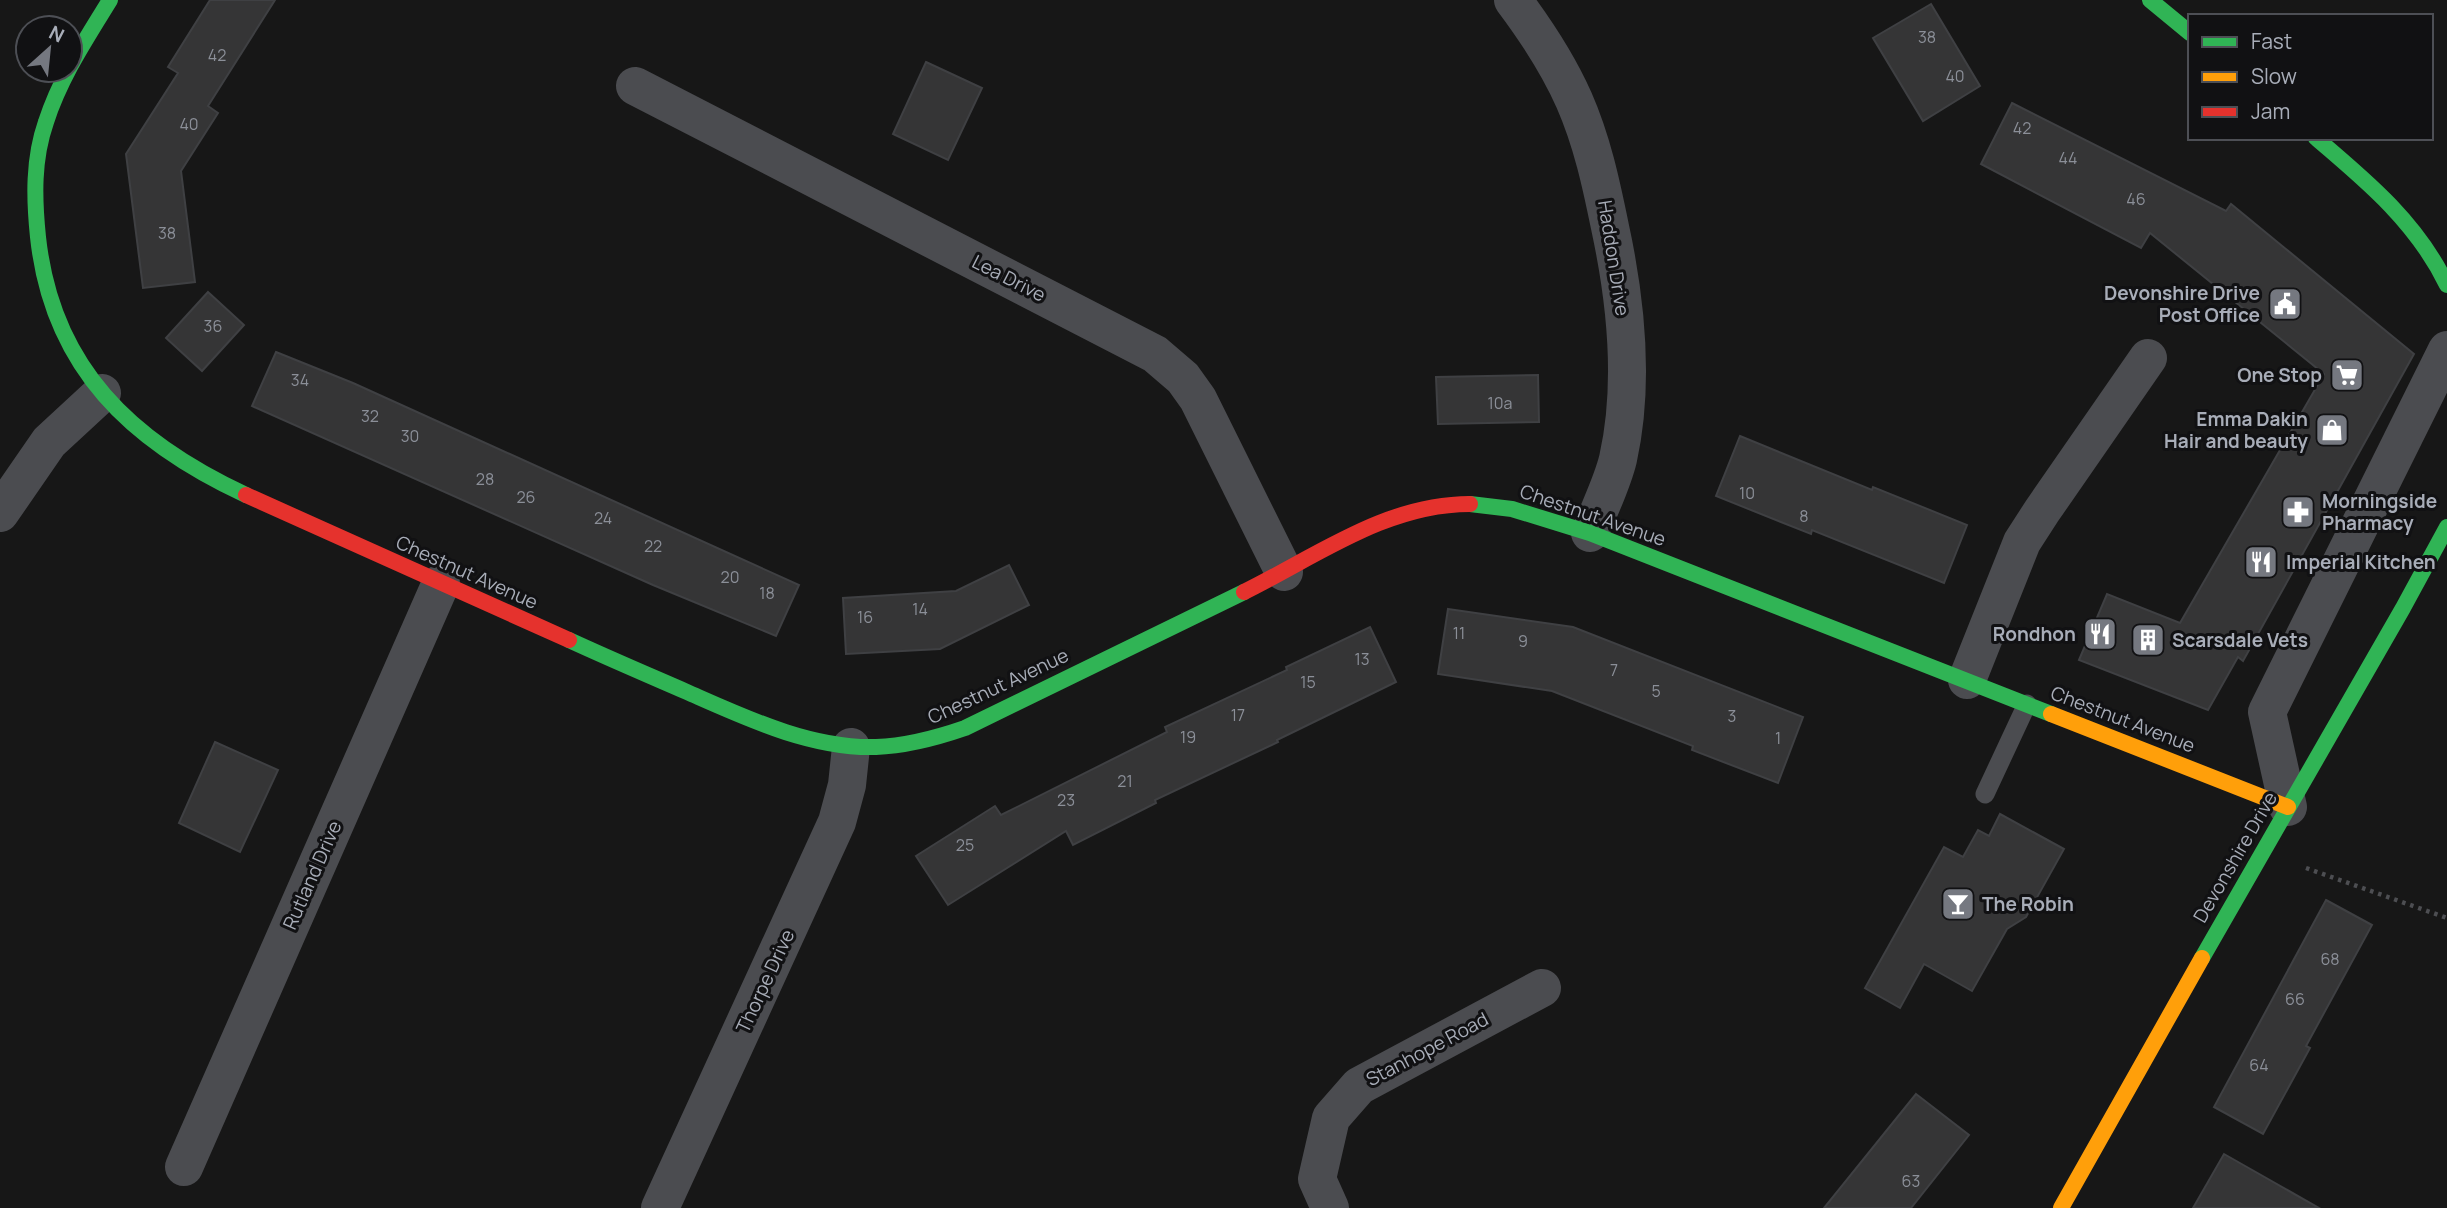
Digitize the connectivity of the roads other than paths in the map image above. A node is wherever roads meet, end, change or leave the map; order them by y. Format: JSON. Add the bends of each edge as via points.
{"nodes":[{"id":1,"x":110,"y":0,"type":"edge"},
{"id":2,"x":1513,"y":0,"type":"edge"},
{"id":3,"x":2150,"y":0,"type":"edge"},
{"id":4,"x":2188,"y":31,"type":"edge"},
{"id":5,"x":635,"y":86,"type":"dead end"},
{"id":6,"x":2318,"y":140,"type":"edge"},
{"id":7,"x":2447,"y":285,"type":"edge"},
{"id":8,"x":2447,"y":350,"type":"edge"},
{"id":9,"x":2148,"y":358,"type":"dead end"},
{"id":10,"x":102,"y":393,"type":"junction"},
{"id":11,"x":0,"y":513,"type":"edge"},
{"id":12,"x":2447,"y":527,"type":"edge"},
{"id":13,"x":1590,"y":533,"type":"junction"},
{"id":14,"x":1284,"y":572,"type":"junction"},
{"id":15,"x":441,"y":583,"type":"junction"},
{"id":16,"x":1968,"y":680,"type":"junction"},
{"id":17,"x":2027,"y":704,"type":"junction"},
{"id":18,"x":851,"y":747,"type":"junction"},
{"id":19,"x":1985,"y":794,"type":"dead end"},
{"id":20,"x":2288,"y":807,"type":"junction"},
{"id":21,"x":1542,"y":988,"type":"dead end"},
{"id":22,"x":184,"y":1167,"type":"dead end"},
{"id":23,"x":660,"y":1208,"type":"edge"},
{"id":24,"x":1330,"y":1208,"type":"edge"},
{"id":25,"x":2061,"y":1208,"type":"edge"}],
"edges":[{"from":1,"to":10,"type":"street","name":"Chestnut Avenue","via":[[56,98],[41,137],[34,193],[38,246],[53,309],[72,352]]},
{"from":2,"to":13,"type":"street","name":"Haddon Drive","via":[[1543,41],[1574,101],[1594,157],[1618,264],[1624,313],[1625,406],[1617,459]]},
{"from":3,"to":4,"type":"street"},
{"from":5,"to":14,"type":"street","name":"Lea Drive","via":[[1156,354],[1198,399]]},
{"from":6,"to":7,"type":"street","via":[[2414,228]]},
{"from":8,"to":20,"type":"street","via":[[2267,712]]},
{"from":9,"to":16,"type":"street","via":[[2022,542]]},
{"from":10,"to":11,"type":"street","via":[[49,442]]},
{"from":10,"to":15,"type":"street","name":"Chestnut Avenue","via":[[167,453],[207,477]]},
{"from":12,"to":20,"type":"street","name":"Devonshire Drive"},
{"from":13,"to":14,"type":"street","name":"Chestnut Avenue","via":[[1514,508],[1428,506],[1362,529]]},
{"from":13,"to":16,"type":"street","name":"Chestnut Avenue"},
{"from":14,"to":18,"type":"street","name":"Chestnut Avenue","via":[[965,728],[915,744]]},
{"from":15,"to":18,"type":"street","name":"Chestnut Avenue","via":[[735,713],[822,743]]},
{"from":15,"to":22,"type":"street","name":"Rutland Drive"},
{"from":16,"to":17,"type":"street","name":"Chestnut Avenue"},
{"from":17,"to":19,"type":"lane"},
{"from":17,"to":20,"type":"street","name":"Chestnut Avenue"},
{"from":18,"to":23,"type":"street","name":"Thorpe Drive","via":[[837,821]]},
{"from":20,"to":25,"type":"street","name":"Devonshire Drive"},
{"from":21,"to":24,"type":"street","name":"Stanhope Road","via":[[1359,1086],[1331,1118],[1317,1179]]}]}
